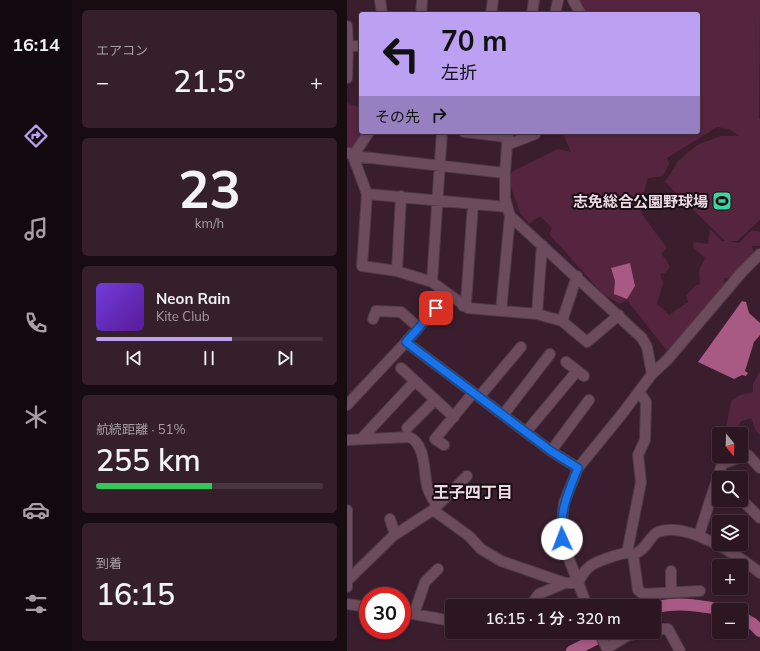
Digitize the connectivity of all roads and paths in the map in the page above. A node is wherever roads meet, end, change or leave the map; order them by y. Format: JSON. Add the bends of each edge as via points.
{"nodes":[{"id":1,"x":380,"y":0,"type":"edge"},
{"id":2,"x":422,"y":0,"type":"edge"},
{"id":3,"x":493,"y":0,"type":"edge"},
{"id":4,"x":534,"y":0,"type":"edge"},
{"id":5,"x":558,"y":0,"type":"edge"},
{"id":6,"x":573,"y":0,"type":"edge"},
{"id":7,"x":382,"y":12,"type":"edge"},
{"id":8,"x":421,"y":12,"type":"edge"},
{"id":9,"x":491,"y":12,"type":"edge"},
{"id":10,"x":531,"y":12,"type":"edge"},
{"id":11,"x":555,"y":12,"type":"edge"},
{"id":12,"x":580,"y":12,"type":"edge"},
{"id":13,"x":347,"y":26,"type":"edge"},
{"id":14,"x":349,"y":46,"type":"junction"},
{"id":15,"x":359,"y":46,"type":"edge"},
{"id":16,"x":347,"y":78,"type":"edge"},
{"id":17,"x":367,"y":134,"type":"edge"},
{"id":18,"x":443,"y":134,"type":"edge"},
{"id":19,"x":486,"y":134,"type":"edge"},
{"id":20,"x":535,"y":134,"type":"dead end"},
{"id":21,"x":508,"y":136,"type":"edge"},
{"id":22,"x":350,"y":154,"type":"edge"},
{"id":23,"x":440,"y":165,"type":"junction"},
{"id":24,"x":505,"y":173,"type":"junction"},
{"id":25,"x":367,"y":194,"type":"junction"},
{"id":26,"x":401,"y":196,"type":"junction"},
{"id":27,"x":437,"y":200,"type":"junction"},
{"id":28,"x":473,"y":204,"type":"junction"},
{"id":29,"x":509,"y":212,"type":"junction"},
{"id":30,"x":542,"y":245,"type":"junction"},
{"id":31,"x":760,"y":254,"type":"edge"},
{"id":32,"x":397,"y":271,"type":"junction"},
{"id":33,"x":577,"y":276,"type":"junction"},
{"id":34,"x":432,"y":282,"type":"junction"},
{"id":35,"x":463,"y":306,"type":"junction"},
{"id":36,"x":436,"y":308,"type":"dead end"},
{"id":37,"x":501,"y":311,"type":"junction"},
{"id":38,"x":537,"y":314,"type":"junction"},
{"id":39,"x":619,"y":315,"type":"junction"},
{"id":40,"x":373,"y":319,"type":"dead end"},
{"id":41,"x":562,"y":321,"type":"junction"},
{"id":42,"x":418,"y":327,"type":"junction"},
{"id":43,"x":406,"y":342,"type":"junction"},
{"id":44,"x":521,"y":347,"type":"dead end"},
{"id":45,"x":550,"y":354,"type":"dead end"},
{"id":46,"x":566,"y":362,"type":"dead end"},
{"id":47,"x":401,"y":368,"type":"dead end"},
{"id":48,"x":652,"y":374,"type":"junction"},
{"id":49,"x":415,"y":381,"type":"junction"},
{"id":50,"x":639,"y":392,"type":"junction"},
{"id":51,"x":476,"y":395,"type":"junction"},
{"id":52,"x":435,"y":400,"type":"junction"},
{"id":53,"x":589,"y":400,"type":"dead end"},
{"id":54,"x":347,"y":405,"type":"edge"},
{"id":55,"x":503,"y":415,"type":"junction"},
{"id":56,"x":454,"y":417,"type":"junction"},
{"id":57,"x":407,"y":428,"type":"dead end"},
{"id":58,"x":526,"y":432,"type":"junction"},
{"id":59,"x":365,"y":439,"type":"junction"},
{"id":60,"x":347,"y":440,"type":"edge"},
{"id":61,"x":444,"y":445,"type":"dead end"},
{"id":62,"x":551,"y":451,"type":"junction"},
{"id":63,"x":578,"y":468,"type":"junction"},
{"id":64,"x":760,"y":468,"type":"edge"},
{"id":65,"x":721,"y":471,"type":"edge"},
{"id":66,"x":467,"y":476,"type":"dead end"},
{"id":67,"x":712,"y":499,"type":"edge"},
{"id":68,"x":748,"y":506,"type":"edge"},
{"id":69,"x":435,"y":508,"type":"junction"},
{"id":70,"x":347,"y":510,"type":"edge"},
{"id":71,"x":760,"y":518,"type":"edge"},
{"id":72,"x":390,"y":519,"type":"dead end"},
{"id":73,"x":347,"y":524,"type":"edge"},
{"id":74,"x":395,"y":534,"type":"junction"},
{"id":75,"x":699,"y":535,"type":"junction"},
{"id":76,"x":630,"y":554,"type":"junction"},
{"id":77,"x":438,"y":569,"type":"dead end"},
{"id":78,"x":671,"y":571,"type":"dead end"},
{"id":79,"x":760,"y":573,"type":"edge"},
{"id":80,"x":565,"y":583,"type":"junction"},
{"id":81,"x":577,"y":583,"type":"junction"},
{"id":82,"x":348,"y":584,"type":"edge"},
{"id":83,"x":700,"y":591,"type":"dead end"},
{"id":84,"x":671,"y":592,"type":"junction"},
{"id":85,"x":535,"y":599,"type":"edge"},
{"id":86,"x":584,"y":599,"type":"edge"},
{"id":87,"x":347,"y":604,"type":"edge"},
{"id":88,"x":359,"y":606,"type":"edge"},
{"id":89,"x":411,"y":613,"type":"edge"},
{"id":90,"x":415,"y":614,"type":"junction"},
{"id":91,"x":445,"y":620,"type":"edge"},
{"id":92,"x":661,"y":629,"type":"edge"},
{"id":93,"x":621,"y":639,"type":"edge"},
{"id":94,"x":606,"y":647,"type":"edge"},
{"id":95,"x":680,"y":651,"type":"edge"}],
"edges":[{"from":1,"to":7,"type":"street"},
{"from":2,"to":8,"type":"street"},
{"from":3,"to":9,"type":"street"},
{"from":4,"to":10,"type":"street"},
{"from":5,"to":11,"type":"street"},
{"from":6,"to":12,"type":"street"},
{"from":13,"to":14,"type":"street"},
{"from":14,"to":15,"type":"street"},
{"from":14,"to":16,"type":"street"},
{"from":17,"to":22,"type":"street"},
{"from":18,"to":23,"type":"street"},
{"from":19,"to":21,"type":"street"},
{"from":20,"to":21,"type":"street"},
{"from":21,"to":24,"type":"street"},
{"from":22,"to":23,"type":"street"},
{"from":22,"to":25,"type":"street"},
{"from":23,"to":24,"type":"street"},
{"from":23,"to":27,"type":"street"},
{"from":24,"to":29,"type":"street"},
{"from":25,"to":26,"type":"street"},
{"from":25,"to":32,"type":"street","via":[[362,266]]},
{"from":26,"to":27,"type":"street"},
{"from":26,"to":32,"type":"street"},
{"from":27,"to":28,"type":"street"},
{"from":27,"to":34,"type":"street"},
{"from":28,"to":29,"type":"street"},
{"from":28,"to":35,"type":"street","via":[[466,303]]},
{"from":29,"to":30,"type":"street"},
{"from":29,"to":37,"type":"street"},
{"from":30,"to":33,"type":"street"},
{"from":30,"to":38,"type":"street"},
{"from":31,"to":48,"type":"street"},
{"from":32,"to":34,"type":"street"},
{"from":33,"to":39,"type":"street"},
{"from":33,"to":41,"type":"street"},
{"from":34,"to":35,"type":"street"},
{"from":35,"to":37,"type":"street"},
{"from":36,"to":42,"type":"street"},
{"from":37,"to":38,"type":"street"},
{"from":38,"to":41,"type":"street"},
{"from":39,"to":41,"type":"street","via":[[587,342]]},
{"from":39,"to":48,"type":"street","via":[[642,338],[647,347]]},
{"from":40,"to":42,"type":"street","via":[[376,311],[401,312]]},
{"from":42,"to":43,"type":"street"},
{"from":43,"to":51,"type":"street"},
{"from":43,"to":54,"type":"street"},
{"from":44,"to":51,"type":"street"},
{"from":45,"to":55,"type":"street"},
{"from":46,"to":58,"type":"street","via":[[581,373]]},
{"from":47,"to":49,"type":"street"},
{"from":48,"to":50,"type":"street"},
{"from":49,"to":52,"type":"street"},
{"from":49,"to":59,"type":"street"},
{"from":50,"to":63,"type":"street"},
{"from":50,"to":76,"type":"street","via":[[646,402],[645,440],[638,455],[641,482],[633,520]]},
{"from":51,"to":55,"type":"street"},
{"from":51,"to":56,"type":"street"},
{"from":52,"to":56,"type":"street"},
{"from":52,"to":57,"type":"street"},
{"from":53,"to":62,"type":"street"},
{"from":55,"to":58,"type":"street"},
{"from":56,"to":61,"type":"street","via":[[435,439]]},
{"from":58,"to":62,"type":"street"},
{"from":59,"to":60,"type":"street"},
{"from":59,"to":69,"type":"street","via":[[412,439],[422,455],[428,489]]},
{"from":62,"to":63,"type":"street"},
{"from":63,"to":81,"type":"street","via":[[567,494],[561,524],[562,539]]},
{"from":64,"to":65,"type":"street","via":[[748,455],[724,463]]},
{"from":66,"to":69,"type":"street"},
{"from":67,"to":75,"type":"street"},
{"from":68,"to":71,"type":"street"},
{"from":69,"to":74,"type":"street"},
{"from":69,"to":80,"type":"street","via":[[481,549],[501,561]]},
{"from":70,"to":73,"type":"street"},
{"from":72,"to":74,"type":"street"},
{"from":73,"to":82,"type":"street"},
{"from":74,"to":82,"type":"street"},
{"from":75,"to":76,"type":"street","via":[[669,529],[656,533],[645,548]]},
{"from":75,"to":79,"type":"street","via":[[748,563]]},
{"from":76,"to":81,"type":"street","via":[[588,567]]},
{"from":76,"to":84,"type":"street","via":[[638,590],[643,594]]},
{"from":77,"to":90,"type":"street","via":[[425,582]]},
{"from":78,"to":84,"type":"street"},
{"from":80,"to":81,"type":"street"},
{"from":80,"to":85,"type":"street","via":[[539,594]]},
{"from":81,"to":86,"type":"street"},
{"from":83,"to":84,"type":"street"},
{"from":87,"to":88,"type":"street"},
{"from":89,"to":90,"type":"street"},
{"from":90,"to":91,"type":"street"},
{"from":92,"to":95,"type":"street","via":[[668,629]]},
{"from":93,"to":94,"type":"street"}]}
